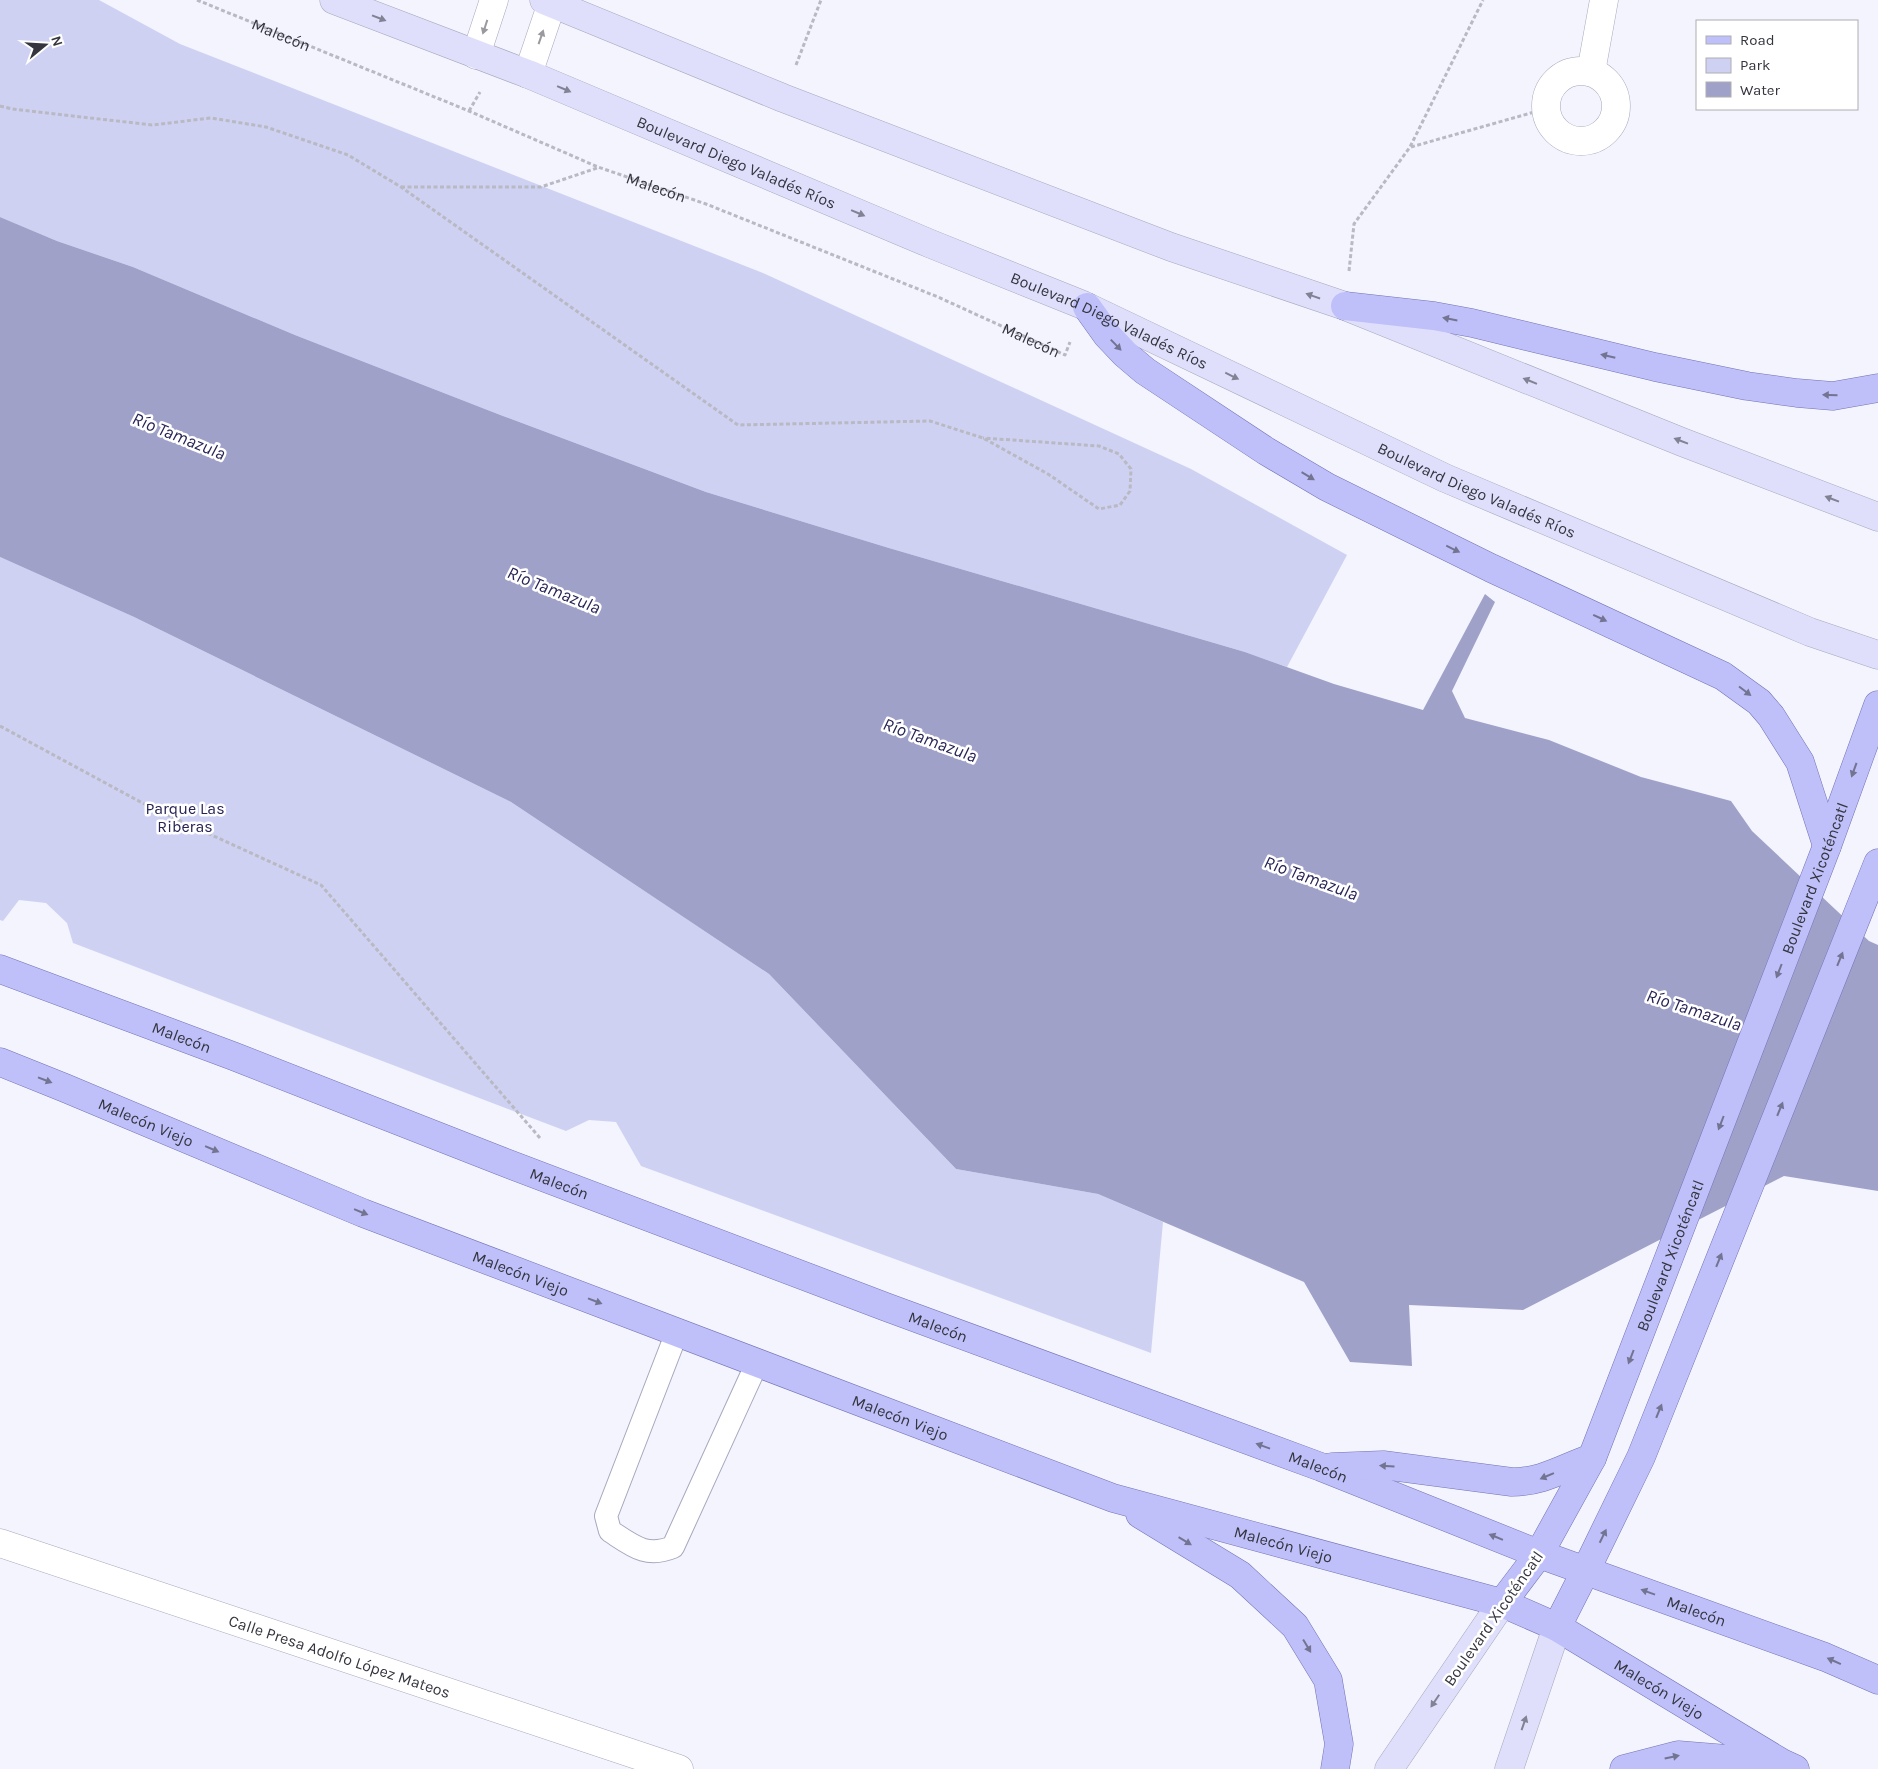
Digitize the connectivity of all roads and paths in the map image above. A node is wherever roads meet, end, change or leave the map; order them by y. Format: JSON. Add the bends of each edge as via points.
{"nodes":[{"id":1,"x":197,"y":0,"type":"edge"},
{"id":2,"x":334,"y":0,"type":"edge"},
{"id":3,"x":494,"y":0,"type":"edge"},
{"id":4,"x":821,"y":0,"type":"edge"},
{"id":5,"x":1483,"y":0,"type":"edge"},
{"id":6,"x":1604,"y":0,"type":"edge"},
{"id":7,"x":550,"y":1,"type":"edge"},
{"id":8,"x":476,"y":55,"type":"junction"},
{"id":9,"x":1591,"y":72,"type":"junction"},
{"id":10,"x":528,"y":74,"type":"junction"},
{"id":11,"x":783,"y":98,"type":"junction"},
{"id":12,"x":0,"y":106,"type":"edge"},
{"id":13,"x":1545,"y":109,"type":"junction"},
{"id":14,"x":1410,"y":147,"type":"junction"},
{"id":15,"x":598,"y":167,"type":"junction"},
{"id":16,"x":401,"y":187,"type":"junction"},
{"id":17,"x":1085,"y":306,"type":"junction"},
{"id":18,"x":1344,"y":306,"type":"junction"},
{"id":19,"x":1878,"y":388,"type":"edge"},
{"id":20,"x":984,"y":438,"type":"junction"},
{"id":21,"x":1878,"y":517,"type":"edge"},
{"id":22,"x":1878,"y":655,"type":"edge"},
{"id":23,"x":1878,"y":705,"type":"edge"},
{"id":24,"x":0,"y":726,"type":"edge"},
{"id":25,"x":1827,"y":846,"type":"junction"},
{"id":26,"x":1878,"y":863,"type":"edge"},
{"id":27,"x":0,"y":969,"type":"edge"},
{"id":28,"x":0,"y":1062,"type":"edge"},
{"id":29,"x":545,"y":1143,"type":"dead end"},
{"id":30,"x":677,"y":1332,"type":"junction"},
{"id":31,"x":757,"y":1363,"type":"junction"},
{"id":32,"x":1596,"y":1448,"type":"junction"},
{"id":33,"x":1321,"y":1467,"type":"junction"},
{"id":34,"x":1113,"y":1498,"type":"junction"},
{"id":35,"x":0,"y":1543,"type":"edge"},
{"id":36,"x":1540,"y":1554,"type":"junction"},
{"id":37,"x":1586,"y":1570,"type":"junction"},
{"id":38,"x":1502,"y":1603,"type":"junction"},
{"id":39,"x":1557,"y":1627,"type":"junction"},
{"id":40,"x":1878,"y":1680,"type":"edge"},
{"id":41,"x":1789,"y":1766,"type":"edge"},
{"id":42,"x":678,"y":1769,"type":"edge"},
{"id":43,"x":1335,"y":1769,"type":"edge"},
{"id":44,"x":1389,"y":1769,"type":"edge"},
{"id":45,"x":1508,"y":1769,"type":"edge"},
{"id":46,"x":1624,"y":1769,"type":"edge"}],
"edges":[{"from":1,"to":15,"type":"path","name":"Malecón","via":[[469,110]]},
{"from":2,"to":8,"type":"main road","name":"Boulevard Diego Valadés Ríos","one_way":true},
{"from":3,"to":8,"type":"street","one_way":true},
{"from":4,"to":11,"type":"path"},
{"from":5,"to":14,"type":"path"},
{"from":6,"to":9,"type":"street"},
{"from":10,"to":7,"type":"street","one_way":true},
{"from":7,"to":11,"type":"main road"},
{"from":8,"to":10,"type":"main road","name":"Boulevard Diego Valadés Ríos"},
{"from":9,"to":13,"type":"street","via":[[1577,70],[1564,74],[1553,83]]},
{"from":9,"to":13,"type":"street","via":[[1603,78],[1616,101],[1610,127],[1599,136],[1586,142],[1558,134]]},
{"from":10,"to":17,"type":"main road","name":"Boulevard Diego Valadés Ríos","one_way":true},
{"from":18,"to":11,"type":"main road","one_way":true,"via":[[1171,247]]},
{"from":12,"to":16,"type":"path","via":[[152,125],[210,118],[266,127],[348,156]]},
{"from":13,"to":14,"type":"path"},
{"from":14,"to":18,"type":"path","via":[[1354,224]]},
{"from":15,"to":16,"type":"path","via":[[541,187]]},
{"from":15,"to":17,"type":"path","name":"Malecón","via":[[706,204],[920,289],[1065,355]]},
{"from":16,"to":20,"type":"path","via":[[738,425],[930,421]]},
{"from":17,"to":22,"type":"main road","name":"Boulevard Diego Valadés Ríos","one_way":true,"via":[[1445,478],[1810,632]]},
{"from":17,"to":25,"type":"main road","one_way":true,"via":[[1107,335],[1145,371],[1266,451],[1335,491],[1723,676],[1743,689],[1771,716],[1800,762]]},
{"from":19,"to":18,"type":"main road","one_way":true,"via":[[1833,396],[1747,386],[1655,368],[1434,316]]},
{"from":21,"to":18,"type":"main road","one_way":true},
{"from":20,"to":20,"type":"path","via":[[1048,474],[1099,509],[1120,505],[1130,491],[1131,469],[1119,454],[1099,446]]},
{"from":23,"to":25,"type":"main road","name":"Boulevard Xicoténcatl","one_way":true},
{"from":24,"to":29,"type":"path","via":[[148,806],[321,885]]},
{"from":25,"to":32,"type":"main road","name":"Boulevard Xicoténcatl","one_way":true},
{"from":37,"to":26,"type":"main road","one_way":true,"via":[[1641,1457]]},
{"from":33,"to":27,"type":"main road","name":"Malecón","one_way":true,"via":[[886,1307]]},
{"from":28,"to":30,"type":"main road","name":"Malecón Viejo","one_way":true,"via":[[363,1213]]},
{"from":30,"to":31,"type":"main road","name":"Malecón Viejo"},
{"from":30,"to":31,"type":"lane","via":[[606,1516],[610,1531],[647,1552],[674,1547]]},
{"from":31,"to":34,"type":"main road","name":"Malecón Viejo"},
{"from":32,"to":33,"type":"main road","one_way":true,"via":[[1565,1468],[1526,1482],[1383,1465]]},
{"from":32,"to":36,"type":"main road","name":"Boulevard Xicoténcatl"},
{"from":36,"to":33,"type":"main road","name":"Malecón","one_way":true},
{"from":34,"to":38,"type":"main road","name":"Malecón Viejo"},
{"from":34,"to":43,"type":"main road","one_way":true,"via":[[1240,1574],[1295,1626],[1328,1680],[1339,1744]]},
{"from":35,"to":42,"type":"street","name":"Calle Presa Adolfo López Mateos"},
{"from":36,"to":37,"type":"main road","name":"Malecón"},
{"from":36,"to":38,"type":"main road","name":"Boulevard Xicoténcatl"},
{"from":37,"to":39,"type":"main road"},
{"from":40,"to":37,"type":"main road","name":"Malecón","one_way":true,"via":[[1825,1657]]},
{"from":38,"to":39,"type":"main road","name":"Malecón Viejo"},
{"from":38,"to":44,"type":"main road","name":"Boulevard Xicoténcatl","one_way":true},
{"from":39,"to":41,"type":"main road","name":"Malecón Viejo"},
{"from":45,"to":39,"type":"main road","one_way":true},
{"from":46,"to":41,"type":"main road","one_way":true,"via":[[1678,1755]]}]}
